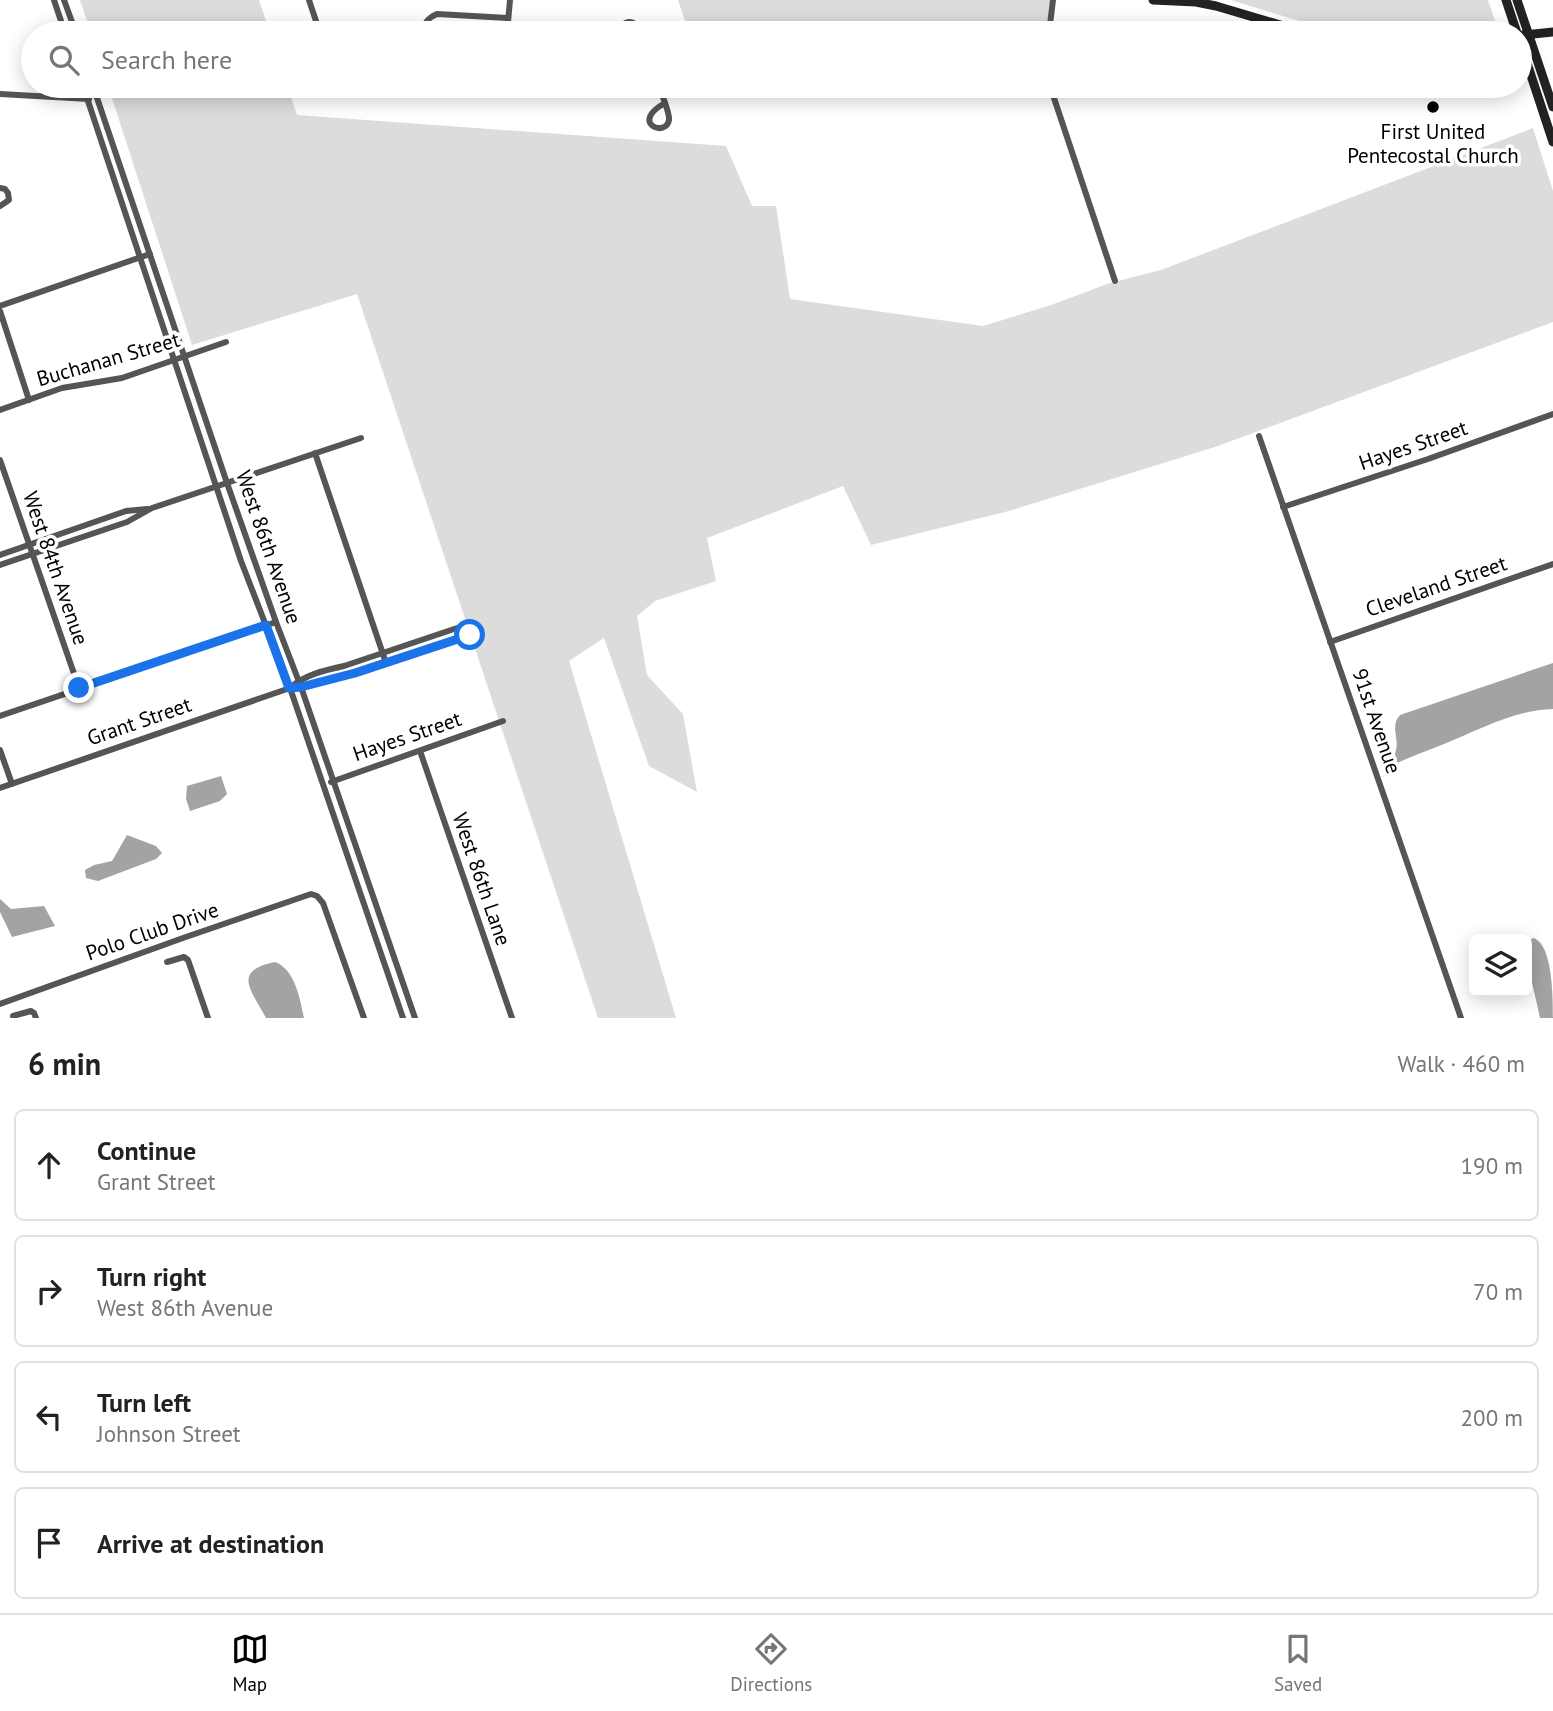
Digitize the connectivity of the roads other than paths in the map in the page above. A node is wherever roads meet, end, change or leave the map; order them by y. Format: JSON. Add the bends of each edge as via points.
{"nodes":[{"id":1,"x":54,"y":0,"type":"edge"},
{"id":2,"x":64,"y":0,"type":"edge"},
{"id":3,"x":309,"y":0,"type":"edge"},
{"id":4,"x":509,"y":0,"type":"edge"},
{"id":5,"x":1053,"y":0,"type":"edge"},
{"id":6,"x":1153,"y":0,"type":"edge"},
{"id":7,"x":1506,"y":0,"type":"edge"},
{"id":8,"x":1517,"y":0,"type":"edge"},
{"id":9,"x":508,"y":18,"type":"junction"},
{"id":10,"x":61,"y":21,"type":"edge"},
{"id":11,"x":72,"y":21,"type":"edge"},
{"id":12,"x":316,"y":21,"type":"edge"},
{"id":13,"x":427,"y":21,"type":"edge"},
{"id":14,"x":508,"y":21,"type":"edge"},
{"id":15,"x":1050,"y":21,"type":"edge"},
{"id":16,"x":1267,"y":21,"type":"edge"},
{"id":17,"x":1516,"y":21,"type":"edge"},
{"id":18,"x":1520,"y":21,"type":"edge"},
{"id":19,"x":1553,"y":32,"type":"edge"},
{"id":20,"x":1532,"y":33,"type":"edge"},
{"id":21,"x":1532,"y":58,"type":"edge"},
{"id":22,"x":1532,"y":79,"type":"edge"},
{"id":23,"x":0,"y":94,"type":"edge"},
{"id":24,"x":21,"y":95,"type":"edge"},
{"id":25,"x":70,"y":98,"type":"edge"},
{"id":26,"x":663,"y":98,"type":"edge"},
{"id":27,"x":1054,"y":98,"type":"edge"},
{"id":28,"x":87,"y":99,"type":"junction"},
{"id":29,"x":98,"y":100,"type":"joint"},
{"id":30,"x":664,"y":103,"type":"dead end"},
{"id":31,"x":1553,"y":107,"type":"edge"},
{"id":32,"x":1553,"y":142,"type":"edge"},
{"id":33,"x":0,"y":188,"type":"edge"},
{"id":34,"x":0,"y":206,"type":"edge"},
{"id":35,"x":150,"y":254,"type":"junction"},
{"id":36,"x":141,"y":258,"type":"junction"},
{"id":37,"x":1115,"y":281,"type":"dead end"},
{"id":38,"x":0,"y":308,"type":"edge"},
{"id":39,"x":226,"y":342,"type":"dead end"},
{"id":40,"x":185,"y":357,"type":"junction"},
{"id":41,"x":175,"y":361,"type":"junction"},
{"id":42,"x":29,"y":400,"type":"junction"},
{"id":43,"x":0,"y":410,"type":"edge"},
{"id":44,"x":1553,"y":414,"type":"edge"},
{"id":45,"x":1259,"y":436,"type":"dead end"},
{"id":46,"x":362,"y":438,"type":"dead end"},
{"id":47,"x":315,"y":453,"type":"junction"},
{"id":48,"x":0,"y":460,"type":"edge"},
{"id":49,"x":227,"y":483,"type":"junction"},
{"id":50,"x":216,"y":486,"type":"junction"},
{"id":51,"x":1283,"y":507,"type":"junction"},
{"id":52,"x":152,"y":508,"type":"junction"},
{"id":53,"x":29,"y":544,"type":"junction"},
{"id":54,"x":0,"y":555,"type":"edge"},
{"id":55,"x":33,"y":555,"type":"junction"},
{"id":56,"x":1553,"y":564,"type":"edge"},
{"id":57,"x":0,"y":565,"type":"edge"},
{"id":58,"x":276,"y":622,"type":"junction"},
{"id":59,"x":266,"y":625,"type":"junction"},
{"id":60,"x":467,"y":625,"type":"dead end"},
{"id":61,"x":470,"y":635,"type":"dead end"},
{"id":62,"x":1330,"y":642,"type":"junction"},
{"id":63,"x":383,"y":653,"type":"junction"},
{"id":64,"x":386,"y":663,"type":"junction"},
{"id":65,"x":300,"y":684,"type":"junction"},
{"id":66,"x":79,"y":688,"type":"junction"},
{"id":67,"x":289,"y":688,"type":"junction"},
{"id":68,"x":0,"y":716,"type":"edge"},
{"id":69,"x":503,"y":722,"type":"dead end"},
{"id":70,"x":0,"y":750,"type":"edge"},
{"id":71,"x":420,"y":751,"type":"junction"},
{"id":72,"x":333,"y":781,"type":"junction"},
{"id":73,"x":12,"y":784,"type":"junction"},
{"id":74,"x":323,"y":785,"type":"junction"},
{"id":75,"x":0,"y":789,"type":"edge"},
{"id":76,"x":167,"y":962,"type":"dead end"},
{"id":77,"x":8,"y":1001,"type":"junction"},
{"id":78,"x":0,"y":1004,"type":"edge"},
{"id":79,"x":13,"y":1017,"type":"edge"},
{"id":80,"x":36,"y":1018,"type":"edge"},
{"id":81,"x":208,"y":1018,"type":"edge"},
{"id":82,"x":364,"y":1018,"type":"edge"},
{"id":83,"x":403,"y":1018,"type":"edge"},
{"id":84,"x":415,"y":1018,"type":"edge"},
{"id":85,"x":512,"y":1018,"type":"edge"},
{"id":86,"x":1461,"y":1018,"type":"edge"}],
"edges":[{"from":1,"to":10,"type":"street"},
{"from":2,"to":11,"type":"street"},
{"from":3,"to":12,"type":"street"},
{"from":4,"to":9,"type":"street"},
{"from":5,"to":15,"type":"street"},
{"from":6,"to":16,"type":"street","via":[[1196,2]]},
{"from":7,"to":17,"type":"street"},
{"from":8,"to":18,"type":"street"},
{"from":9,"to":13,"type":"street","via":[[437,14]]},
{"from":9,"to":14,"type":"street"},
{"from":19,"to":20,"type":"street"},
{"from":21,"to":31,"type":"street"},
{"from":22,"to":32,"type":"street"},
{"from":23,"to":24,"type":"street"},
{"from":25,"to":28,"type":"street"},
{"from":26,"to":30,"type":"street"},
{"from":27,"to":37,"type":"street"},
{"from":28,"to":29,"type":"street"},
{"from":28,"to":36,"type":"street","name":"West 86th Avenue"},
{"from":29,"to":35,"type":"street","name":"West 86th Avenue"},
{"from":33,"to":34,"type":"street","via":[[9,200]]},
{"from":35,"to":36,"type":"street"},
{"from":35,"to":40,"type":"street","name":"West 86th Avenue"},
{"from":36,"to":38,"type":"street"},
{"from":36,"to":41,"type":"street","name":"West 86th Avenue"},
{"from":38,"to":42,"type":"street"},
{"from":39,"to":40,"type":"street","name":"Buchanan Street"},
{"from":40,"to":41,"type":"street","name":"Buchanan Street"},
{"from":40,"to":49,"type":"street","name":"West 86th Avenue"},
{"from":41,"to":42,"type":"street","name":"Buchanan Street"},
{"from":41,"to":50,"type":"street","name":"West 86th Avenue"},
{"from":42,"to":43,"type":"street","name":"Buchanan Street"},
{"from":44,"to":51,"type":"street","name":"Hayes Street"},
{"from":45,"to":51,"type":"street","name":"91st Avenue"},
{"from":46,"to":47,"type":"street"},
{"from":47,"to":49,"type":"street"},
{"from":47,"to":63,"type":"street"},
{"from":48,"to":53,"type":"street","name":"West 84th Avenue"},
{"from":49,"to":50,"type":"street"},
{"from":49,"to":58,"type":"street","name":"West 86th Avenue"},
{"from":50,"to":52,"type":"street"},
{"from":50,"to":59,"type":"street","name":"West 86th Avenue"},
{"from":51,"to":62,"type":"street","name":"91st Avenue"},
{"from":52,"to":53,"type":"street","via":[[126,511]]},
{"from":52,"to":55,"type":"street","via":[[127,522]]},
{"from":53,"to":54,"type":"street"},
{"from":53,"to":55,"type":"street","name":"West 84th Avenue"},
{"from":55,"to":57,"type":"street"},
{"from":55,"to":66,"type":"street","name":"West 84th Avenue"},
{"from":56,"to":62,"type":"street","name":"Cleveland Street"},
{"from":58,"to":59,"type":"street"},
{"from":58,"to":65,"type":"street","name":"West 86th Avenue"},
{"from":59,"to":66,"type":"street"},
{"from":59,"to":67,"type":"street","name":"West 86th Avenue"},
{"from":60,"to":63,"type":"street","name":"Grant Street"},
{"from":61,"to":64,"type":"street","name":"Grant Street"},
{"from":62,"to":86,"type":"street","name":"91st Avenue"},
{"from":63,"to":64,"type":"street"},
{"from":63,"to":65,"type":"street","name":"Grant Street"},
{"from":64,"to":65,"type":"street","name":"Grant Street"},
{"from":65,"to":67,"type":"street","name":"Grant Street"},
{"from":65,"to":72,"type":"street","name":"West 86th Avenue"},
{"from":66,"to":68,"type":"street"},
{"from":67,"to":73,"type":"street","name":"Grant Street"},
{"from":67,"to":74,"type":"street","name":"West 86th Avenue"},
{"from":69,"to":71,"type":"street","name":"Hayes Street"},
{"from":70,"to":73,"type":"street"},
{"from":71,"to":72,"type":"street","name":"Hayes Street"},
{"from":71,"to":85,"type":"street","name":"West 86th Lane"},
{"from":72,"to":74,"type":"street","name":"Hayes Street"},
{"from":72,"to":84,"type":"street","name":"West 86th Avenue"},
{"from":73,"to":75,"type":"street","name":"Grant Street"},
{"from":74,"to":83,"type":"street","name":"West 86th Avenue"},
{"from":76,"to":81,"type":"street","via":[[188,960]]},
{"from":77,"to":78,"type":"street","name":"Polo Club Drive"},
{"from":77,"to":79,"type":"street"},
{"from":77,"to":82,"type":"street","name":"Polo Club Drive","via":[[311,894],[323,903]]},
{"from":79,"to":80,"type":"street","via":[[31,1011]]}]}
